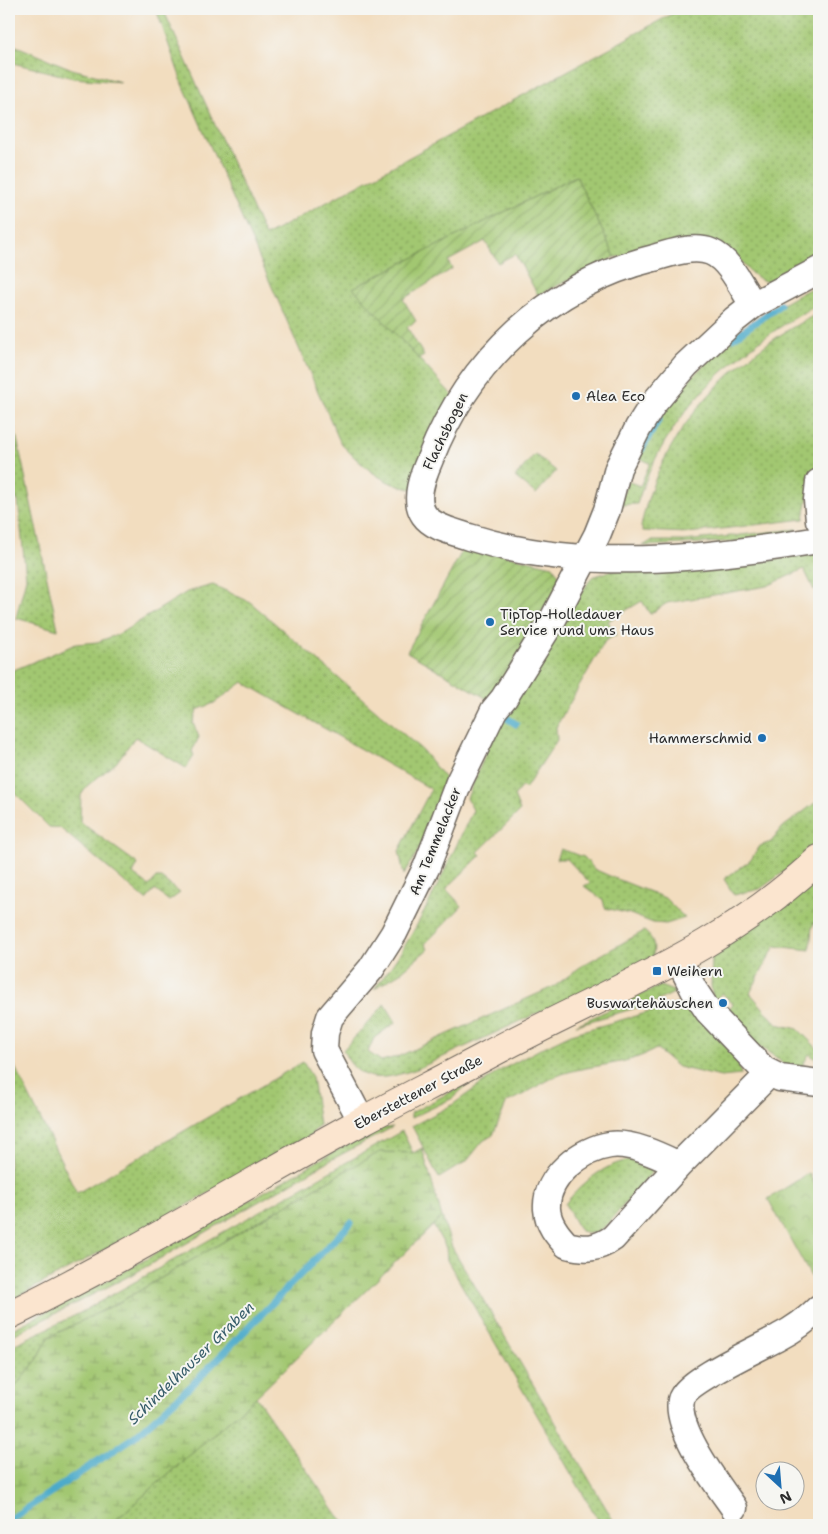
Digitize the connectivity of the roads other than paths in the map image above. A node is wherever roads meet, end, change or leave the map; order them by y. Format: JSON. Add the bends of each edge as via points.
{"nodes":[{"id":1,"x":819,"y":270,"type":"edge"},
{"id":2,"x":753,"y":305,"type":"junction"},
{"id":3,"x":819,"y":482,"type":"edge"},
{"id":4,"x":819,"y":520,"type":"edge"},
{"id":5,"x":819,"y":540,"type":"edge"},
{"id":6,"x":584,"y":558,"type":"junction"},
{"id":7,"x":819,"y":859,"type":"edge"},
{"id":8,"x":679,"y":960,"type":"junction"},
{"id":9,"x":769,"y":1074,"type":"junction"},
{"id":10,"x":819,"y":1083,"type":"edge"},
{"id":11,"x":362,"y":1122,"type":"junction"},
{"id":12,"x":679,"y":1165,"type":"junction"},
{"id":13,"x":819,"y":1308,"type":"edge"},
{"id":14,"x":9,"y":1315,"type":"edge"},
{"id":15,"x":734,"y":1508,"type":"dead end"}],
"edges":[{"from":1,"to":2,"type":"street","name":"Am Temmelacker"},
{"from":2,"to":6,"type":"street","name":"Am Temmelacker","via":[[705,346],[653,404],[627,448],[602,523]]},
{"from":2,"to":6,"type":"street","name":"Flachsbogen","via":[[730,269],[713,252],[692,250],[648,259],[591,281],[543,309],[496,351],[467,386],[445,424],[423,477],[420,505],[425,516],[438,526],[499,545]]},
{"from":3,"to":4,"type":"street"},
{"from":5,"to":6,"type":"street","name":"Flachsbogen","via":[[748,552],[684,558]]},
{"from":6,"to":11,"type":"street","name":"Am Temmelacker","via":[[552,621],[494,710],[394,933],[371,969],[327,1024],[324,1042],[327,1056]]},
{"from":7,"to":8,"type":"main road","name":"Eberstettener Straße","via":[[771,902]]},
{"from":8,"to":9,"type":"street","via":[[708,1012]]},
{"from":8,"to":11,"type":"main road","name":"Eberstettener Straße","via":[[494,1051]]},
{"from":9,"to":10,"type":"street"},
{"from":9,"to":12,"type":"street"},
{"from":11,"to":14,"type":"main road","name":"Eberstettener Straße","via":[[174,1228]]},
{"from":12,"to":12,"type":"street","via":[[604,1244],[594,1248],[567,1245],[551,1224],[547,1208],[553,1185],[568,1166],[590,1151],[610,1145],[622,1146]]},
{"from":13,"to":15,"type":"street","via":[[781,1337],[688,1388],[681,1400],[684,1422],[694,1447]]}]}
